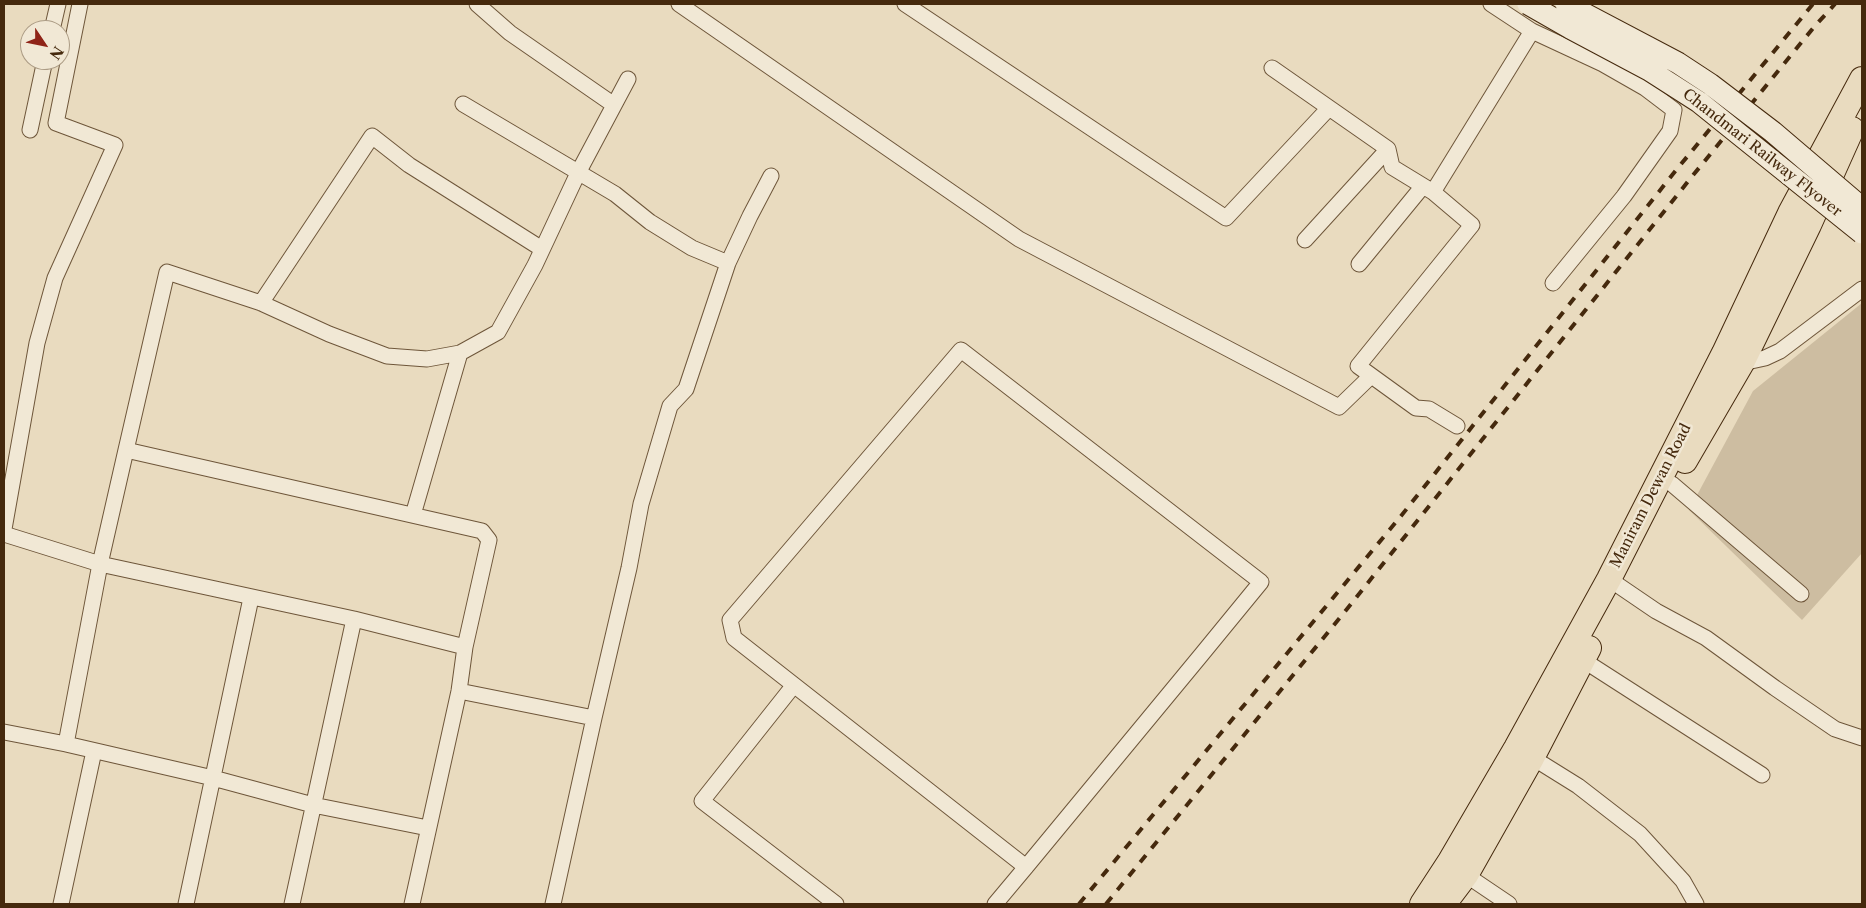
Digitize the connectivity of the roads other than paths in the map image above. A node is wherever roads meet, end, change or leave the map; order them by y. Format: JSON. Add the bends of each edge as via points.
{"nodes":[{"id":1,"x":58,"y":4,"type":"edge"},
{"id":2,"x":80,"y":4,"type":"edge"},
{"id":3,"x":476,"y":4,"type":"edge"},
{"id":4,"x":679,"y":4,"type":"edge"},
{"id":5,"x":906,"y":4,"type":"edge"},
{"id":6,"x":1491,"y":4,"type":"edge"},
{"id":7,"x":1528,"y":4,"type":"edge"},
{"id":8,"x":1566,"y":4,"type":"edge"},
{"id":9,"x":54,"y":20,"type":"edge"},
{"id":10,"x":1532,"y":31,"type":"junction"},
{"id":11,"x":1272,"y":68,"type":"dead end"},
{"id":12,"x":43,"y":70,"type":"edge"},
{"id":13,"x":1862,"y":78,"type":"edge"},
{"id":14,"x":628,"y":79,"type":"dead end"},
{"id":15,"x":463,"y":104,"type":"dead end"},
{"id":16,"x":614,"y":105,"type":"junction"},
{"id":17,"x":1329,"y":108,"type":"junction"},
{"id":18,"x":1859,"y":124,"type":"edge"},
{"id":19,"x":30,"y":130,"type":"dead end"},
{"id":20,"x":1388,"y":149,"type":"junction"},
{"id":21,"x":578,"y":173,"type":"junction"},
{"id":22,"x":771,"y":176,"type":"dead end"},
{"id":23,"x":1428,"y":189,"type":"junction"},
{"id":24,"x":1862,"y":208,"type":"edge"},
{"id":25,"x":1862,"y":233,"type":"edge"},
{"id":26,"x":1305,"y":240,"type":"dead end"},
{"id":27,"x":542,"y":249,"type":"junction"},
{"id":28,"x":728,"y":263,"type":"junction"},
{"id":29,"x":1359,"y":264,"type":"dead end"},
{"id":30,"x":1553,"y":284,"type":"dead end"},
{"id":31,"x":1862,"y":289,"type":"edge"},
{"id":32,"x":260,"y":303,"type":"junction"},
{"id":33,"x":460,"y":353,"type":"junction"},
{"id":34,"x":1733,"y":358,"type":"junction"},
{"id":35,"x":1372,"y":376,"type":"junction"},
{"id":36,"x":1457,"y":426,"type":"dead end"},
{"id":37,"x":126,"y":450,"type":"junction"},
{"id":38,"x":1672,"y":484,"type":"junction"},
{"id":39,"x":413,"y":515,"type":"junction"},
{"id":40,"x":4,"y":529,"type":"edge"},
{"id":41,"x":4,"y":534,"type":"edge"},
{"id":42,"x":100,"y":564,"type":"junction"},
{"id":43,"x":1615,"y":582,"type":"junction"},
{"id":44,"x":1801,"y":594,"type":"dead end"},
{"id":45,"x":252,"y":598,"type":"junction"},
{"id":46,"x":354,"y":619,"type":"junction"},
{"id":47,"x":465,"y":647,"type":"junction"},
{"id":48,"x":1583,"y":660,"type":"junction"},
{"id":49,"x":794,"y":685,"type":"junction"},
{"id":50,"x":459,"y":691,"type":"junction"},
{"id":51,"x":594,"y":718,"type":"junction"},
{"id":52,"x":4,"y":732,"type":"edge"},
{"id":53,"x":1862,"y":738,"type":"edge"},
{"id":54,"x":66,"y":744,"type":"junction"},
{"id":55,"x":94,"y":751,"type":"junction"},
{"id":56,"x":1524,"y":753,"type":"junction"},
{"id":57,"x":1762,"y":775,"type":"dead end"},
{"id":58,"x":213,"y":778,"type":"junction"},
{"id":59,"x":313,"y":805,"type":"junction"},
{"id":60,"x":428,"y":828,"type":"junction"},
{"id":61,"x":1026,"y":867,"type":"junction"},
{"id":62,"x":1466,"y":875,"type":"junction"},
{"id":63,"x":61,"y":904,"type":"edge"},
{"id":64,"x":186,"y":904,"type":"edge"},
{"id":65,"x":292,"y":904,"type":"edge"},
{"id":66,"x":412,"y":904,"type":"edge"},
{"id":67,"x":553,"y":904,"type":"edge"},
{"id":68,"x":836,"y":904,"type":"edge"},
{"id":69,"x":995,"y":904,"type":"edge"},
{"id":70,"x":1422,"y":904,"type":"edge"},
{"id":71,"x":1444,"y":904,"type":"edge"},
{"id":72,"x":1509,"y":904,"type":"edge"},
{"id":73,"x":1696,"y":904,"type":"edge"}],
"edges":[{"from":1,"to":9,"type":"street"},
{"from":2,"to":40,"type":"street","via":[[56,123],[114,145],[55,278],[37,343]]},
{"from":3,"to":16,"type":"street","via":[[510,33]]},
{"from":4,"to":35,"type":"street","via":[[1019,239],[1338,407]]},
{"from":5,"to":17,"type":"street","via":[[1226,218]]},
{"from":6,"to":10,"type":"street"},
{"from":7,"to":25,"type":"main road","name":"Chandmari Railway Flyover","bridge":true,"via":[[1649,70],[1699,102]]},
{"from":8,"to":24,"type":"main road","name":"Chandmari Railway Flyover","bridge":true,"via":[[1678,63],[1710,84],[1773,132]]},
{"from":10,"to":23,"type":"street"},
{"from":10,"to":30,"type":"street","via":[[1603,64],[1645,88],[1674,110],[1670,131],[1624,196]]},
{"from":11,"to":17,"type":"street"},
{"from":12,"to":19,"type":"street"},
{"from":13,"to":34,"type":"main road","name":"Maniram Dewan Road","via":[[1790,213]]},
{"from":14,"to":16,"type":"street"},
{"from":15,"to":21,"type":"street"},
{"from":16,"to":21,"type":"street"},
{"from":17,"to":20,"type":"street"},
{"from":18,"to":34,"type":"main road","name":"Maniram Dewan Road","via":[[1809,225]]},
{"from":20,"to":23,"type":"street","via":[[1392,167]]},
{"from":20,"to":26,"type":"street"},
{"from":21,"to":27,"type":"street"},
{"from":21,"to":28,"type":"street","via":[[615,194],[650,222],[692,248]]},
{"from":22,"to":28,"type":"street"},
{"from":23,"to":29,"type":"street"},
{"from":23,"to":35,"type":"street","via":[[1472,225],[1358,366]]},
{"from":27,"to":32,"type":"street","via":[[409,166],[372,136]]},
{"from":27,"to":33,"type":"street","via":[[498,332]]},
{"from":28,"to":51,"type":"street","via":[[686,389],[670,406],[641,504]]},
{"from":31,"to":34,"type":"street","via":[[1780,351],[1765,358]]},
{"from":32,"to":33,"type":"street","via":[[387,356],[426,359]]},
{"from":32,"to":37,"type":"street","via":[[167,272]]},
{"from":33,"to":39,"type":"street"},
{"from":34,"to":38,"type":"main road","name":"Maniram Dewan Road"},
{"from":34,"to":43,"type":"main road","name":"Maniram Dewan Road"},
{"from":35,"to":36,"type":"street","via":[[1416,408],[1429,409]]},
{"from":37,"to":39,"type":"street"},
{"from":37,"to":42,"type":"street"},
{"from":38,"to":43,"type":"main road","name":"Maniram Dewan Road"},
{"from":38,"to":44,"type":"street"},
{"from":39,"to":47,"type":"street","via":[[482,531],[489,540]]},
{"from":41,"to":42,"type":"street"},
{"from":42,"to":45,"type":"street"},
{"from":42,"to":54,"type":"street"},
{"from":43,"to":48,"type":"main road","name":"Maniram Dewan Road"},
{"from":43,"to":53,"type":"street","via":[[1656,611],[1706,638],[1835,729]]},
{"from":43,"to":56,"type":"main road","name":"Maniram Dewan Road"},
{"from":45,"to":46,"type":"street"},
{"from":45,"to":58,"type":"street"},
{"from":46,"to":47,"type":"street"},
{"from":46,"to":59,"type":"street"},
{"from":47,"to":50,"type":"street"},
{"from":48,"to":56,"type":"main road","name":"Maniram Dewan Road"},
{"from":48,"to":57,"type":"street"},
{"from":49,"to":61,"type":"street"},
{"from":49,"to":61,"type":"street","via":[[734,638],[730,620],[961,350],[1261,582]]},
{"from":49,"to":68,"type":"street","via":[[702,801]]},
{"from":50,"to":51,"type":"street"},
{"from":50,"to":60,"type":"street"},
{"from":51,"to":67,"type":"street"},
{"from":52,"to":54,"type":"street"},
{"from":54,"to":55,"type":"street"},
{"from":55,"to":58,"type":"street"},
{"from":55,"to":63,"type":"street"},
{"from":56,"to":62,"type":"main road","name":"Maniram Dewan Road"},
{"from":56,"to":70,"type":"main road","name":"Maniram Dewan Road"},
{"from":56,"to":73,"type":"street","via":[[1578,786],[1640,834],[1683,881]]},
{"from":58,"to":59,"type":"street"},
{"from":58,"to":64,"type":"street"},
{"from":59,"to":60,"type":"street"},
{"from":59,"to":65,"type":"street"},
{"from":60,"to":66,"type":"street"},
{"from":61,"to":69,"type":"street"},
{"from":62,"to":71,"type":"main road","name":"Maniram Dewan Road"},
{"from":62,"to":72,"type":"street"}]}
